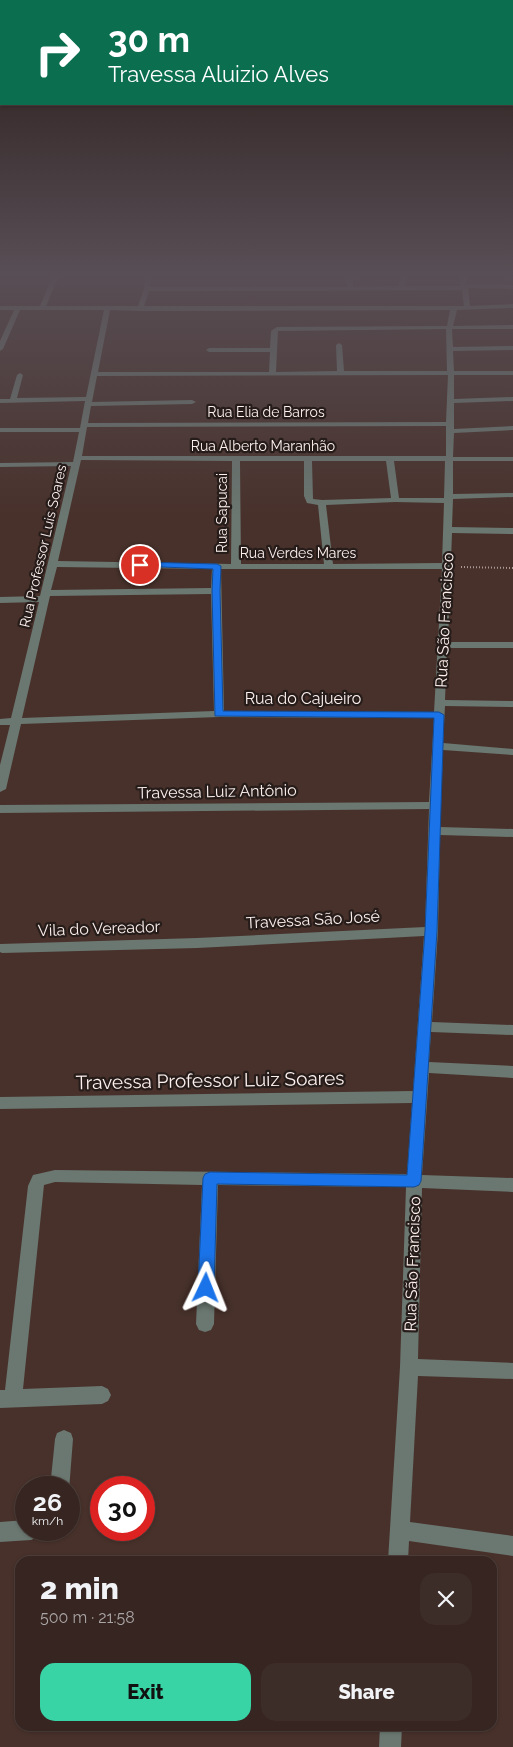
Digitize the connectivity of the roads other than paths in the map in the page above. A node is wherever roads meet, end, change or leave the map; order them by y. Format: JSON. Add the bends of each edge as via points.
{"nodes":[{"id":1,"x":99,"y":355,"type":"edge"},
{"id":2,"x":272,"y":355,"type":"edge"},
{"id":3,"x":340,"y":355,"type":"edge"},
{"id":4,"x":450,"y":355,"type":"edge"},
{"id":5,"x":272,"y":373,"type":"junction"},
{"id":6,"x":342,"y":373,"type":"junction"},
{"id":7,"x":96,"y":374,"type":"junction"},
{"id":8,"x":513,"y":374,"type":"edge"},
{"id":9,"x":20,"y":375,"type":"dead end"},
{"id":10,"x":451,"y":375,"type":"junction"},
{"id":11,"x":513,"y":399,"type":"edge"},
{"id":12,"x":13,"y":400,"type":"junction"},
{"id":13,"x":0,"y":401,"type":"edge"},
{"id":14,"x":88,"y":401,"type":"junction"},
{"id":15,"x":450,"y":401,"type":"junction"},
{"id":16,"x":192,"y":402,"type":"dead end"},
{"id":17,"x":84,"y":427,"type":"junction"},
{"id":18,"x":449,"y":427,"type":"junction"},
{"id":19,"x":513,"y":428,"type":"edge"},
{"id":20,"x":0,"y":430,"type":"edge"},
{"id":21,"x":236,"y":458,"type":"junction"},
{"id":22,"x":308,"y":459,"type":"junction"},
{"id":23,"x":513,"y":459,"type":"edge"},
{"id":24,"x":390,"y":460,"type":"junction"},
{"id":25,"x":449,"y":460,"type":"junction"},
{"id":26,"x":77,"y":461,"type":"junction"},
{"id":27,"x":0,"y":465,"type":"edge"},
{"id":28,"x":513,"y":495,"type":"edge"},
{"id":29,"x":448,"y":499,"type":"junction"},
{"id":30,"x":395,"y":500,"type":"junction"},
{"id":31,"x":322,"y":503,"type":"junction"},
{"id":32,"x":448,"y":530,"type":"junction"},
{"id":33,"x":513,"y":531,"type":"edge"},
{"id":34,"x":54,"y":564,"type":"junction"},
{"id":35,"x":217,"y":566,"type":"junction"},
{"id":36,"x":329,"y":566,"type":"junction"},
{"id":37,"x":447,"y":566,"type":"junction"},
{"id":38,"x":236,"y":567,"type":"junction"},
{"id":39,"x":216,"y":591,"type":"junction"},
{"id":40,"x":45,"y":596,"type":"junction"},
{"id":41,"x":0,"y":600,"type":"edge"},
{"id":42,"x":443,"y":645,"type":"junction"},
{"id":43,"x":513,"y":645,"type":"edge"},
{"id":44,"x":513,"y":704,"type":"edge"},
{"id":45,"x":440,"y":709,"type":"junction"},
{"id":46,"x":219,"y":714,"type":"junction"},
{"id":47,"x":17,"y":720,"type":"junction"},
{"id":48,"x":0,"y":722,"type":"edge"},
{"id":49,"x":438,"y":746,"type":"junction"},
{"id":50,"x":513,"y":752,"type":"edge"},
{"id":51,"x":0,"y":789,"type":"edge"},
{"id":52,"x":435,"y":805,"type":"junction"},
{"id":53,"x":0,"y":809,"type":"edge"},
{"id":54,"x":434,"y":831,"type":"junction"},
{"id":55,"x":513,"y":833,"type":"edge"},
{"id":56,"x":431,"y":931,"type":"junction"},
{"id":57,"x":197,"y":943,"type":"joint"},
{"id":58,"x":2,"y":948,"type":"dead end"},
{"id":59,"x":426,"y":1026,"type":"junction"},
{"id":60,"x":513,"y":1030,"type":"edge"},
{"id":61,"x":423,"y":1067,"type":"junction"},
{"id":62,"x":513,"y":1072,"type":"edge"},
{"id":63,"x":421,"y":1097,"type":"junction"},
{"id":64,"x":0,"y":1103,"type":"edge"},
{"id":65,"x":210,"y":1178,"type":"junction"},
{"id":66,"x":414,"y":1181,"type":"junction"},
{"id":67,"x":513,"y":1185,"type":"edge"},
{"id":68,"x":205,"y":1324,"type":"dead end"},
{"id":69,"x":409,"y":1367,"type":"junction"},
{"id":70,"x":513,"y":1371,"type":"edge"},
{"id":71,"x":102,"y":1395,"type":"dead end"},
{"id":72,"x":6,"y":1399,"type":"edge"},
{"id":73,"x":64,"y":1439,"type":"dead end"},
{"id":74,"x":61,"y":1476,"type":"edge"},
{"id":75,"x":399,"y":1530,"type":"junction"},
{"id":76,"x":15,"y":1531,"type":"edge"},
{"id":77,"x":0,"y":1532,"type":"edge"},
{"id":78,"x":513,"y":1546,"type":"edge"},
{"id":79,"x":398,"y":1556,"type":"edge"},
{"id":80,"x":391,"y":1731,"type":"edge"},
{"id":81,"x":390,"y":1747,"type":"edge"}],
"edges":[{"from":1,"to":7,"type":"street","name":"Rua Professor Luis Soares"},
{"from":2,"to":5,"type":"street"},
{"from":3,"to":6,"type":"street"},
{"from":4,"to":10,"type":"street","name":"Rua São Francisco"},
{"from":5,"to":6,"type":"street"},
{"from":5,"to":7,"type":"street"},
{"from":6,"to":10,"type":"street"},
{"from":7,"to":14,"type":"street","name":"Rua Professor Luis Soares"},
{"from":8,"to":10,"type":"street"},
{"from":9,"to":12,"type":"street"},
{"from":10,"to":15,"type":"street","name":"Rua São Francisco"},
{"from":11,"to":15,"type":"street"},
{"from":12,"to":13,"type":"street"},
{"from":12,"to":14,"type":"street"},
{"from":14,"to":16,"type":"street"},
{"from":14,"to":17,"type":"street","name":"Rua Professor Luis Soares"},
{"from":15,"to":18,"type":"street","name":"Rua São Francisco"},
{"from":17,"to":18,"type":"street","name":"Rua Elia de Barros"},
{"from":17,"to":20,"type":"street","name":"Rua Elia de Barros"},
{"from":17,"to":26,"type":"street","name":"Rua Professor Luis Soares"},
{"from":18,"to":19,"type":"street","name":"Rua Elia de Barros"},
{"from":18,"to":25,"type":"street","name":"Rua São Francisco"},
{"from":21,"to":22,"type":"street","name":"Rua Alberto Maranhão"},
{"from":21,"to":26,"type":"street","name":"Rua Alberto Maranhão"},
{"from":21,"to":38,"type":"street","name":"Rua Sapucai"},
{"from":22,"to":24,"type":"street","name":"Rua Alberto Maranhão"},
{"from":22,"to":31,"type":"street","via":[[308,496],[310,501]]},
{"from":23,"to":25,"type":"street","name":"Rua Alberto Maranhão"},
{"from":24,"to":25,"type":"street","name":"Rua Alberto Maranhão"},
{"from":24,"to":30,"type":"street"},
{"from":25,"to":29,"type":"street","name":"Rua São Francisco"},
{"from":26,"to":27,"type":"street","name":"Rua Alberto Maranhão"},
{"from":26,"to":34,"type":"street","name":"Rua Professor Luis Soares"},
{"from":28,"to":29,"type":"street"},
{"from":29,"to":30,"type":"street"},
{"from":29,"to":32,"type":"street","name":"Rua São Francisco"},
{"from":30,"to":31,"type":"street"},
{"from":31,"to":36,"type":"street"},
{"from":32,"to":33,"type":"street"},
{"from":32,"to":37,"type":"street","name":"Rua São Francisco"},
{"from":34,"to":35,"type":"street","name":"Rua Verdes Mares"},
{"from":34,"to":40,"type":"street","name":"Rua Professor Luis Soares"},
{"from":35,"to":38,"type":"street","name":"Rua Verdes Mares"},
{"from":35,"to":39,"type":"street","name":"Rua Sapucai"},
{"from":36,"to":37,"type":"street","name":"Rua Verdes Mares"},
{"from":36,"to":38,"type":"street","name":"Rua Verdes Mares"},
{"from":37,"to":42,"type":"street","name":"Rua São Francisco"},
{"from":39,"to":40,"type":"street"},
{"from":39,"to":46,"type":"street","name":"Rua Sapucai"},
{"from":40,"to":41,"type":"street"},
{"from":40,"to":47,"type":"street","name":"Rua Professor Luis Soares"},
{"from":42,"to":43,"type":"street"},
{"from":42,"to":45,"type":"street","name":"Rua São Francisco"},
{"from":44,"to":45,"type":"street","name":"Rua do Cajueiro"},
{"from":45,"to":46,"type":"street","name":"Rua do Cajueiro"},
{"from":45,"to":49,"type":"street","name":"Rua São Francisco"},
{"from":46,"to":47,"type":"street","name":"Rua do Cajueiro"},
{"from":47,"to":48,"type":"street","name":"Rua do Cajueiro"},
{"from":47,"to":51,"type":"street","name":"Rua Professor Luis Soares"},
{"from":49,"to":50,"type":"street"},
{"from":49,"to":52,"type":"street","name":"Rua São Francisco"},
{"from":52,"to":53,"type":"street","name":"Travessa Luiz Antônio"},
{"from":52,"to":54,"type":"street","name":"Rua São Francisco"},
{"from":54,"to":55,"type":"street"},
{"from":54,"to":56,"type":"street","name":"Rua São Francisco"},
{"from":56,"to":57,"type":"street","name":"Travessa São José"},
{"from":56,"to":59,"type":"street","name":"Rua São Francisco"},
{"from":57,"to":58,"type":"street","name":"Vila do Vereador"},
{"from":59,"to":60,"type":"street"},
{"from":59,"to":61,"type":"street","name":"Rua São Francisco"},
{"from":61,"to":62,"type":"street"},
{"from":61,"to":63,"type":"street","name":"Rua São Francisco"},
{"from":63,"to":64,"type":"street","name":"Travessa Professor Luiz Soares"},
{"from":63,"to":66,"type":"street","name":"Rua São Francisco"},
{"from":65,"to":66,"type":"street"},
{"from":65,"to":68,"type":"street"},
{"from":65,"to":72,"type":"street","via":[[55,1176],[39,1180]]},
{"from":66,"to":67,"type":"street"},
{"from":66,"to":69,"type":"street","name":"Rua São Francisco"},
{"from":69,"to":70,"type":"street"},
{"from":69,"to":75,"type":"street","name":"Rua São Francisco"},
{"from":71,"to":72,"type":"street"},
{"from":73,"to":74,"type":"street"},
{"from":75,"to":78,"type":"street"},
{"from":75,"to":79,"type":"street","name":"Rua São Francisco"},
{"from":76,"to":77,"type":"street"},
{"from":80,"to":81,"type":"street"}]}
